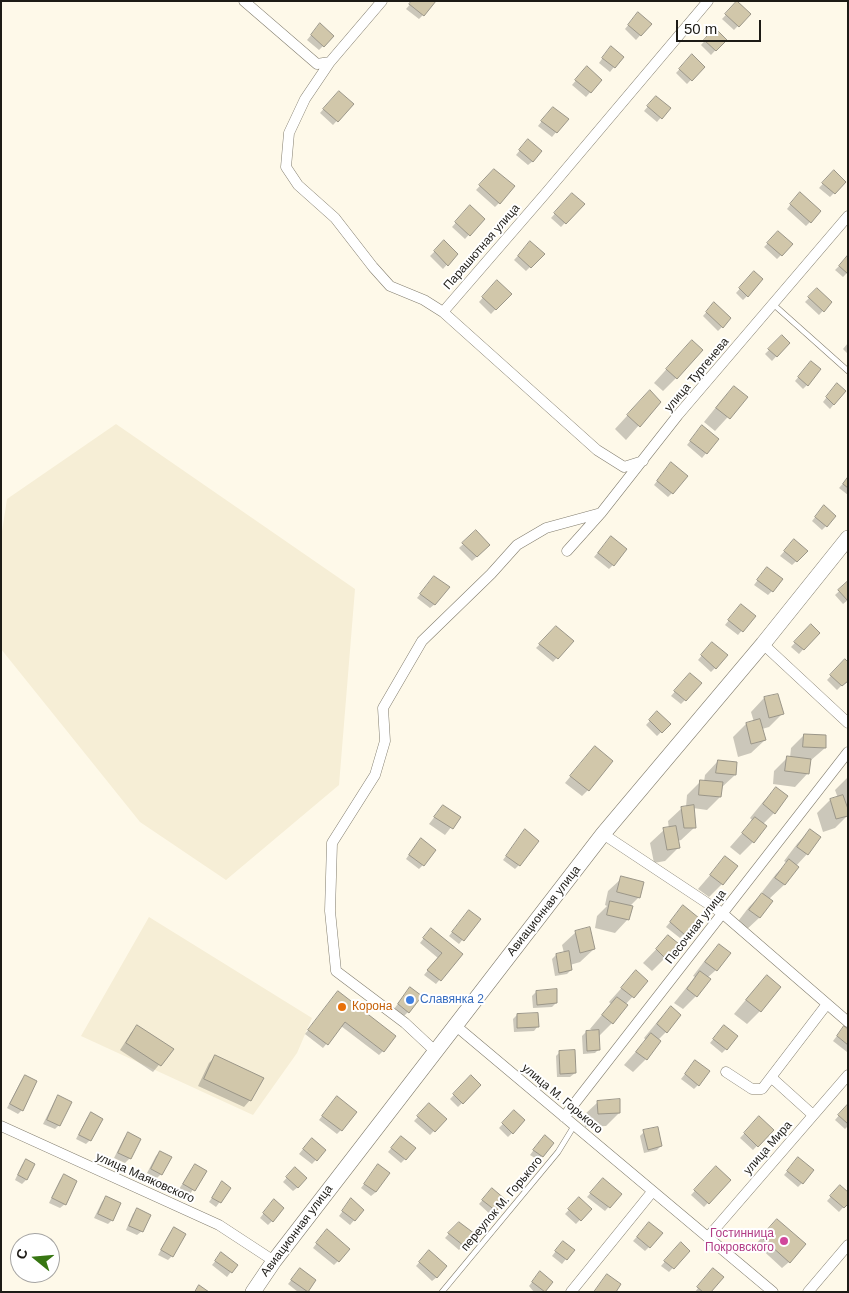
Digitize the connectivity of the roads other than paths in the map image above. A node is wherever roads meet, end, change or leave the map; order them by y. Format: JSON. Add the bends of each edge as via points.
{"nodes":[{"id":1,"x":244,"y":1,"type":"edge"},
{"id":2,"x":382,"y":1,"type":"edge"},
{"id":3,"x":708,"y":1,"type":"edge"},
{"id":4,"x":330,"y":62,"type":"junction"},
{"id":5,"x":848,"y":216,"type":"edge"},
{"id":6,"x":774,"y":304,"type":"junction"},
{"id":7,"x":442,"y":312,"type":"junction"},
{"id":8,"x":848,"y":371,"type":"edge"},
{"id":9,"x":643,"y":461,"type":"junction"},
{"id":10,"x":601,"y":513,"type":"junction"},
{"id":11,"x":848,"y":538,"type":"edge"},
{"id":12,"x":567,"y":551,"type":"dead end"},
{"id":13,"x":763,"y":644,"type":"junction"},
{"id":14,"x":848,"y":723,"type":"edge"},
{"id":15,"x":848,"y":752,"type":"edge"},
{"id":16,"x":603,"y":834,"type":"junction"},
{"id":17,"x":722,"y":913,"type":"junction"},
{"id":18,"x":827,"y":1004,"type":"junction"},
{"id":19,"x":848,"y":1022,"type":"edge"},
{"id":20,"x":456,"y":1026,"type":"junction"},
{"id":21,"x":435,"y":1051,"type":"junction"},
{"id":22,"x":726,"y":1072,"type":"dead end"},
{"id":23,"x":848,"y":1074,"type":"edge"},
{"id":24,"x":772,"y":1078,"type":"junction"},
{"id":25,"x":813,"y":1115,"type":"junction"},
{"id":26,"x":564,"y":1118,"type":"junction"},
{"id":27,"x":1,"y":1126,"type":"edge"},
{"id":28,"x":574,"y":1126,"type":"junction"},
{"id":29,"x":652,"y":1192,"type":"junction"},
{"id":30,"x":708,"y":1237,"type":"junction"},
{"id":31,"x":848,"y":1245,"type":"edge"},
{"id":32,"x":274,"y":1261,"type":"junction"},
{"id":33,"x":253,"y":1292,"type":"edge"},
{"id":34,"x":442,"y":1292,"type":"edge"},
{"id":35,"x":571,"y":1292,"type":"edge"},
{"id":36,"x":773,"y":1292,"type":"edge"},
{"id":37,"x":808,"y":1292,"type":"edge"}],
"edges":[{"from":1,"to":4,"type":"street","via":[[316,64]]},
{"from":2,"to":4,"type":"street"},
{"from":3,"to":7,"type":"street","name":"Парашютная улица"},
{"from":4,"to":7,"type":"street","via":[[305,99],[289,133],[286,167],[298,185],[335,218],[390,286],[424,300]]},
{"from":5,"to":6,"type":"street","name":"улица Тургенева"},
{"from":6,"to":8,"type":"lane"},
{"from":6,"to":9,"type":"street","name":"улица Тургенева","via":[[678,415]]},
{"from":7,"to":9,"type":"street","via":[[597,450],[624,467]]},
{"from":9,"to":10,"type":"street","name":"улица Тургенева"},
{"from":10,"to":12,"type":"street","name":"улица Тургенева"},
{"from":10,"to":21,"type":"street","via":[[546,528],[517,545],[422,641],[383,708],[385,741],[375,774],[332,842],[330,911],[336,971],[406,1023]]},
{"from":11,"to":13,"type":"main road","name":"Авиационная улица"},
{"from":13,"to":14,"type":"street"},
{"from":13,"to":16,"type":"main road","name":"Авиационная улица"},
{"from":15,"to":17,"type":"street","name":"Песочная улица"},
{"from":16,"to":17,"type":"street"},
{"from":16,"to":20,"type":"main road","name":"Авиационная улица"},
{"from":17,"to":18,"type":"street"},
{"from":17,"to":26,"type":"street","name":"Песочная улица"},
{"from":18,"to":19,"type":"street"},
{"from":18,"to":24,"type":"street"},
{"from":20,"to":21,"type":"main road","name":"Авиационная улица"},
{"from":20,"to":26,"type":"street","name":"улица М. Горького"},
{"from":21,"to":32,"type":"main road","name":"Авиационная улица"},
{"from":22,"to":24,"type":"street","via":[[752,1089],[762,1089]]},
{"from":23,"to":25,"type":"street","name":"улица Мира"},
{"from":24,"to":25,"type":"street"},
{"from":25,"to":30,"type":"street","name":"улица Мира"},
{"from":26,"to":28,"type":"street","name":"улица М. Горького"},
{"from":27,"to":32,"type":"street","name":"улица Маяковского","via":[[218,1225]]},
{"from":28,"to":29,"type":"street","name":"улица М. Горького"},
{"from":28,"to":34,"type":"lane","name":"переулок М. Горького","via":[[558,1152]]},
{"from":29,"to":30,"type":"street","name":"улица М. Горького"},
{"from":29,"to":35,"type":"street"},
{"from":30,"to":36,"type":"street","name":"улица М. Горького"},
{"from":31,"to":37,"type":"street"},
{"from":32,"to":33,"type":"main road","name":"Авиационная улица"}]}
